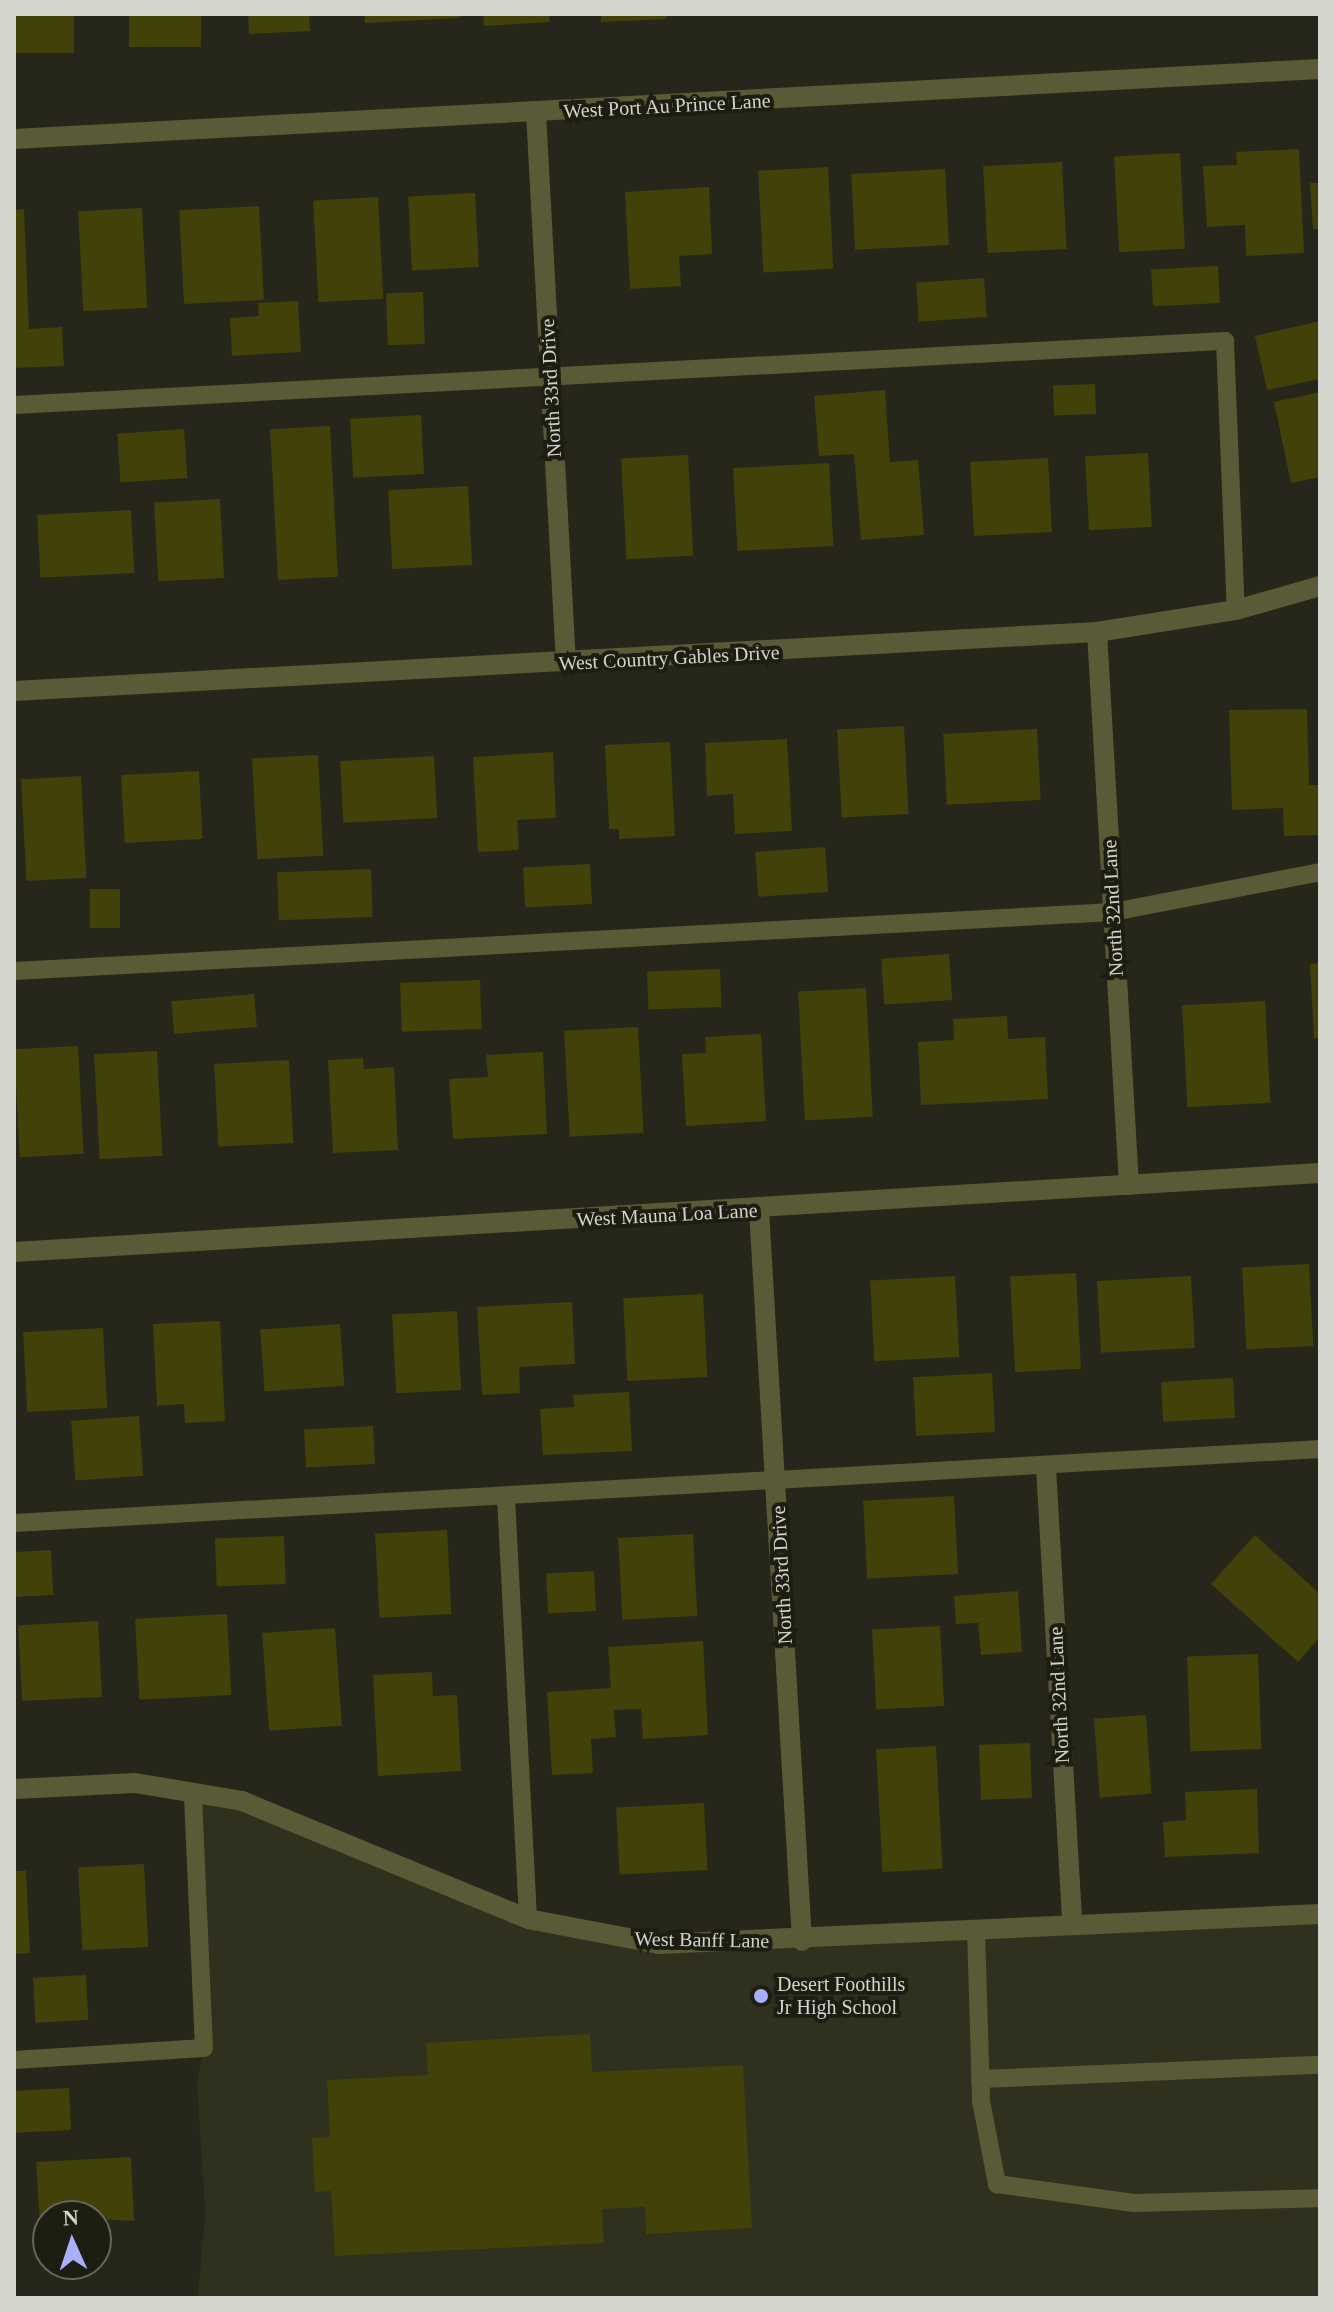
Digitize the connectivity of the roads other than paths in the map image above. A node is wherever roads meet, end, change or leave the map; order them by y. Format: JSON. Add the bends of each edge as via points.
{"nodes":[{"id":1,"x":1320,"y":69,"type":"edge"},
{"id":2,"x":536,"y":113,"type":"junction"},
{"id":3,"x":14,"y":139,"type":"edge"},
{"id":4,"x":551,"y":376,"type":"junction"},
{"id":5,"x":14,"y":405,"type":"edge"},
{"id":6,"x":1320,"y":586,"type":"edge"},
{"id":7,"x":1236,"y":610,"type":"junction"},
{"id":8,"x":1097,"y":632,"type":"junction"},
{"id":9,"x":566,"y":663,"type":"junction"},
{"id":10,"x":14,"y":691,"type":"edge"},
{"id":11,"x":1320,"y":872,"type":"edge"},
{"id":12,"x":1113,"y":912,"type":"junction"},
{"id":13,"x":14,"y":971,"type":"edge"},
{"id":14,"x":1320,"y":1173,"type":"edge"},
{"id":15,"x":1129,"y":1185,"type":"junction"},
{"id":16,"x":759,"y":1210,"type":"junction"},
{"id":17,"x":14,"y":1252,"type":"edge"},
{"id":18,"x":1320,"y":1449,"type":"edge"},
{"id":19,"x":1046,"y":1468,"type":"junction"},
{"id":20,"x":777,"y":1483,"type":"junction"},
{"id":21,"x":506,"y":1498,"type":"junction"},
{"id":22,"x":14,"y":1523,"type":"edge"},
{"id":23,"x":14,"y":1789,"type":"edge"},
{"id":24,"x":193,"y":1793,"type":"junction"},
{"id":25,"x":1320,"y":1914,"type":"edge"},
{"id":26,"x":528,"y":1919,"type":"junction"},
{"id":27,"x":1072,"y":1923,"type":"junction"},
{"id":28,"x":976,"y":1929,"type":"junction"},
{"id":29,"x":802,"y":1941,"type":"junction"},
{"id":30,"x":14,"y":2060,"type":"edge"},
{"id":31,"x":1320,"y":2065,"type":"edge"},
{"id":32,"x":980,"y":2079,"type":"junction"},
{"id":33,"x":1320,"y":2198,"type":"edge"}],
"edges":[{"from":1,"to":2,"type":"street","name":"West Port Au Prince Lane"},
{"from":2,"to":3,"type":"street","name":"West Port Au Prince Lane"},
{"from":2,"to":4,"type":"street","name":"North 33rd Drive"},
{"from":4,"to":5,"type":"lane"},
{"from":4,"to":7,"type":"lane","via":[[1225,341]]},
{"from":4,"to":9,"type":"street","name":"North 33rd Drive"},
{"from":6,"to":7,"type":"street","name":"West Country Gables Drive"},
{"from":7,"to":8,"type":"street","name":"West Country Gables Drive"},
{"from":8,"to":9,"type":"street","name":"West Country Gables Drive"},
{"from":8,"to":12,"type":"street","name":"North 32nd Lane"},
{"from":9,"to":10,"type":"street","name":"West Country Gables Drive"},
{"from":11,"to":12,"type":"lane"},
{"from":12,"to":13,"type":"lane"},
{"from":12,"to":15,"type":"street","name":"North 32nd Lane"},
{"from":14,"to":15,"type":"street","name":"West Mauna Loa Lane"},
{"from":15,"to":16,"type":"street","name":"West Mauna Loa Lane"},
{"from":16,"to":17,"type":"street","name":"West Mauna Loa Lane"},
{"from":16,"to":20,"type":"street","name":"North 33rd Drive"},
{"from":18,"to":19,"type":"lane"},
{"from":19,"to":20,"type":"lane"},
{"from":19,"to":27,"type":"street","name":"North 32nd Lane"},
{"from":20,"to":21,"type":"lane"},
{"from":20,"to":29,"type":"street","name":"North 33rd Drive"},
{"from":21,"to":22,"type":"lane"},
{"from":21,"to":26,"type":"lane"},
{"from":23,"to":24,"type":"street","name":"West Banff Lane","via":[[135,1783]]},
{"from":24,"to":26,"type":"street","name":"West Banff Lane","via":[[242,1801]]},
{"from":24,"to":30,"type":"lane","via":[[204,2048]]},
{"from":25,"to":27,"type":"street","name":"West Banff Lane"},
{"from":26,"to":29,"type":"street","name":"West Banff Lane","via":[[659,1944]]},
{"from":27,"to":28,"type":"street","name":"West Banff Lane"},
{"from":28,"to":29,"type":"street","name":"West Banff Lane"},
{"from":28,"to":32,"type":"lane"},
{"from":31,"to":32,"type":"lane"},
{"from":32,"to":33,"type":"lane","via":[[997,2184],[1134,2203]]}]}
